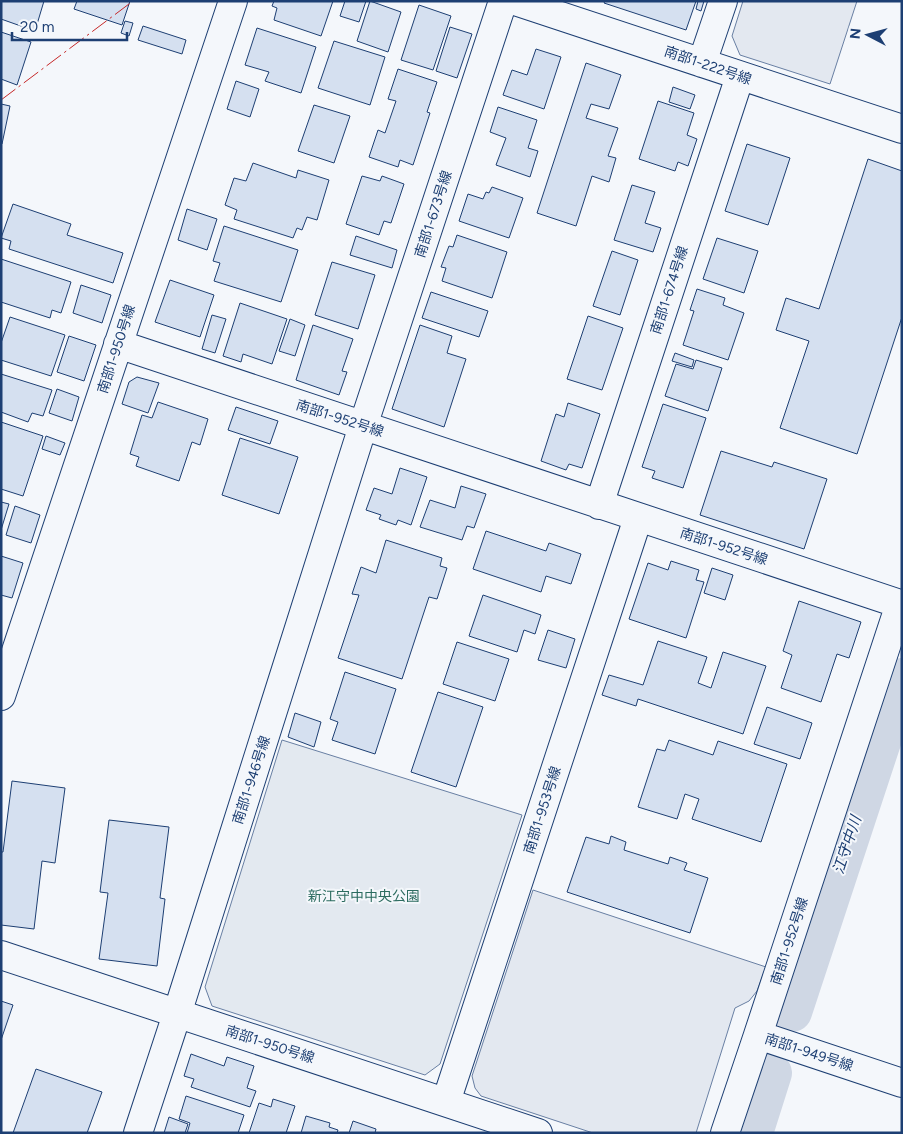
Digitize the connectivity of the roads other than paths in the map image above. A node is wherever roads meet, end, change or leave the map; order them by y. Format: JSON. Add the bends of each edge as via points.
{"nodes":[{"id":1,"x":233,"y":1,"type":"edge"},
{"id":2,"x":503,"y":1,"type":"edge"},
{"id":3,"x":515,"y":1,"type":"edge"},
{"id":4,"x":724,"y":1,"type":"edge"},
{"id":5,"x":702,"y":63,"type":"junction"},
{"id":6,"x":740,"y":76,"type":"junction"},
{"id":7,"x":902,"y":129,"type":"edge"},
{"id":8,"x":118,"y":344,"type":"junction"},
{"id":9,"x":364,"y":426,"type":"junction"},
{"id":10,"x":599,"y":504,"type":"junction"},
{"id":11,"x":638,"y":518,"type":"junction"},
{"id":12,"x":901,"y":604,"type":"edge"},
{"id":13,"x":1,"y":696,"type":"edge"},
{"id":14,"x":1,"y":954,"type":"edge"},
{"id":15,"x":177,"y":1014,"type":"junction"},
{"id":16,"x":758,"y":1035,"type":"junction"},
{"id":17,"x":902,"y":1083,"type":"edge"},
{"id":18,"x":446,"y":1102,"type":"junction"},
{"id":19,"x":138,"y":1133,"type":"edge"},
{"id":20,"x":538,"y":1133,"type":"edge"},
{"id":21,"x":725,"y":1133,"type":"edge"}],
"edges":[{"from":1,"to":8,"type":"street","name":"南部1-950号線"},
{"from":2,"to":9,"type":"street","name":"南部1-673号線"},
{"from":3,"to":5,"type":"street","name":"南部1-222号線"},
{"from":4,"to":5,"type":"street"},
{"from":5,"to":6,"type":"street","name":"南部1-222号線"},
{"from":6,"to":7,"type":"street","name":"南部1-222号線"},
{"from":6,"to":10,"type":"street","name":"南部1-674号線"},
{"from":8,"to":9,"type":"street","name":"南部1-952号線"},
{"from":8,"to":13,"type":"street","name":"南部1-950号線"},
{"from":9,"to":10,"type":"street","name":"南部1-952号線"},
{"from":9,"to":15,"type":"street","name":"南部1-946号線"},
{"from":10,"to":11,"type":"street","name":"南部1-952号線"},
{"from":11,"to":12,"type":"street","name":"南部1-952号線"},
{"from":11,"to":18,"type":"street","name":"南部1-953号線"},
{"from":12,"to":16,"type":"street","name":"南部1-952号線"},
{"from":14,"to":15,"type":"street","name":"南部1-950号線"},
{"from":15,"to":18,"type":"street","name":"南部1-950号線"},
{"from":15,"to":19,"type":"street","name":"南部1-946号線"},
{"from":16,"to":17,"type":"street","name":"南部1-949号線"},
{"from":16,"to":21,"type":"street","name":"南部1-949号線"},
{"from":18,"to":20,"type":"street","name":"南部1-950号線"}]}
